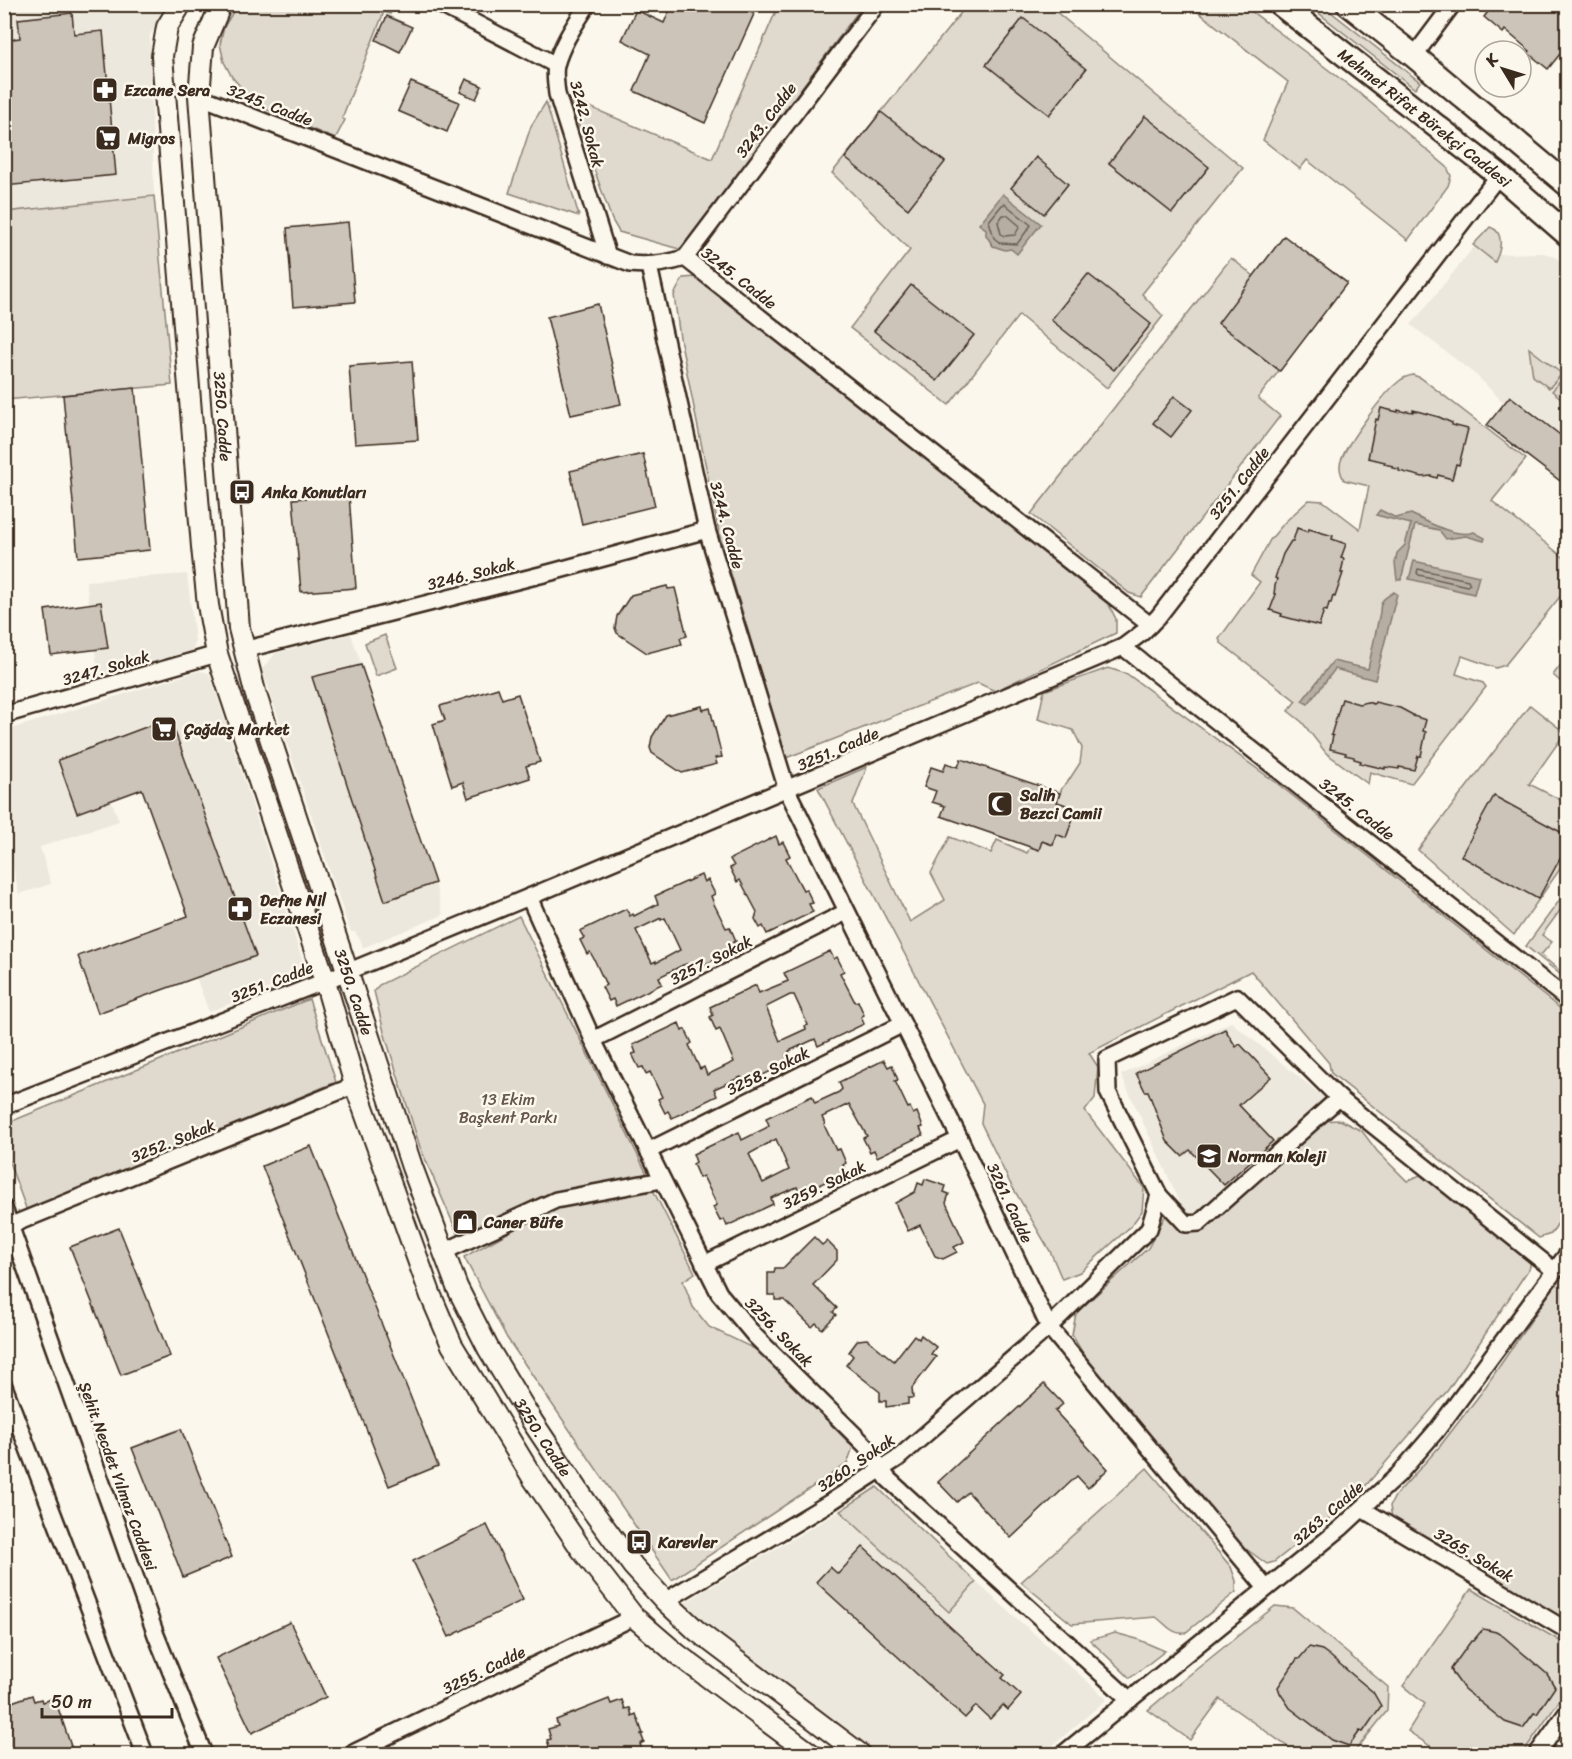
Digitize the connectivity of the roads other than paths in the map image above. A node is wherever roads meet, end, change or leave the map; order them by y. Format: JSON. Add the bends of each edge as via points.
{"nodes":[{"id":1,"x":181,"y":4,"type":"edge"},
{"id":2,"x":439,"y":4,"type":"edge"},
{"id":3,"x":588,"y":4,"type":"edge"},
{"id":4,"x":877,"y":4,"type":"edge"},
{"id":5,"x":1280,"y":4,"type":"edge"},
{"id":6,"x":1348,"y":4,"type":"edge"},
{"id":7,"x":1453,"y":4,"type":"edge"},
{"id":8,"x":211,"y":8,"type":"edge"},
{"id":9,"x":1414,"y":56,"type":"junction"},
{"id":10,"x":556,"y":65,"type":"junction"},
{"id":11,"x":199,"y":96,"type":"junction"},
{"id":12,"x":1522,"y":146,"type":"junction"},
{"id":13,"x":1499,"y":175,"type":"junction"},
{"id":14,"x":1568,"y":185,"type":"edge"},
{"id":15,"x":1568,"y":235,"type":"edge"},
{"id":16,"x":608,"y":256,"type":"junction"},
{"id":17,"x":685,"y":258,"type":"junction"},
{"id":18,"x":649,"y":266,"type":"junction"},
{"id":19,"x":707,"y":530,"type":"junction"},
{"id":20,"x":1150,"y":625,"type":"junction"},
{"id":21,"x":1124,"y":647,"type":"junction"},
{"id":22,"x":243,"y":650,"type":"junction"},
{"id":23,"x":218,"y":654,"type":"junction"},
{"id":24,"x":4,"y":715,"type":"edge"},
{"id":25,"x":787,"y":790,"type":"junction"},
{"id":26,"x":529,"y":897,"type":"junction"},
{"id":27,"x":846,"y":912,"type":"junction"},
{"id":28,"x":348,"y":971,"type":"junction"},
{"id":29,"x":325,"y":981,"type":"junction"},
{"id":30,"x":1568,"y":1000,"type":"edge"},
{"id":31,"x":903,"y":1024,"type":"junction"},
{"id":32,"x":593,"y":1040,"type":"junction"},
{"id":33,"x":356,"y":1085,"type":"junction"},
{"id":34,"x":1339,"y":1098,"type":"junction"},
{"id":35,"x":4,"y":1106,"type":"edge"},
{"id":36,"x":960,"y":1139,"type":"junction"},
{"id":37,"x":648,"y":1151,"type":"junction"},
{"id":38,"x":662,"y":1180,"type":"junction"},
{"id":39,"x":1159,"y":1195,"type":"junction"},
{"id":40,"x":4,"y":1208,"type":"edge"},
{"id":41,"x":7,"y":1227,"type":"edge"},
{"id":42,"x":443,"y":1252,"type":"junction"},
{"id":43,"x":1568,"y":1253,"type":"edge"},
{"id":44,"x":704,"y":1263,"type":"junction"},
{"id":45,"x":1555,"y":1271,"type":"junction"},
{"id":46,"x":1048,"y":1327,"type":"junction"},
{"id":47,"x":4,"y":1386,"type":"edge"},
{"id":48,"x":881,"y":1469,"type":"junction"},
{"id":49,"x":1362,"y":1509,"type":"junction"},
{"id":50,"x":1266,"y":1588,"type":"junction"},
{"id":51,"x":665,"y":1601,"type":"junction"},
{"id":52,"x":634,"y":1617,"type":"junction"},
{"id":53,"x":1568,"y":1631,"type":"edge"},
{"id":54,"x":1130,"y":1700,"type":"junction"},
{"id":55,"x":1568,"y":1711,"type":"edge"},
{"id":56,"x":145,"y":1755,"type":"edge"},
{"id":57,"x":204,"y":1755,"type":"edge"},
{"id":58,"x":351,"y":1755,"type":"edge"},
{"id":59,"x":811,"y":1755,"type":"edge"},
{"id":60,"x":860,"y":1755,"type":"edge"},
{"id":61,"x":1063,"y":1755,"type":"edge"},
{"id":62,"x":1537,"y":1755,"type":"edge"}],
"edges":[{"from":1,"to":23,"type":"street","name":"3250. Cadde","via":[[167,27],[162,56],[202,547]]},
{"from":2,"to":10,"type":"street"},
{"from":3,"to":10,"type":"street","name":"3242. Sokak","via":[[573,26]]},
{"from":4,"to":17,"type":"street","name":"3243. Cadde"},
{"from":5,"to":13,"type":"main road","name":"Mehmet Rifat Börekçi Caddesi"},
{"from":6,"to":9,"type":"main road"},
{"from":7,"to":9,"type":"street"},
{"from":8,"to":11,"type":"street","name":"3250. Cadde","via":[[202,47]]},
{"from":9,"to":12,"type":"main road"},
{"from":10,"to":16,"type":"street","name":"3242. Sokak","via":[[557,94]]},
{"from":11,"to":16,"type":"street","name":"3245. Cadde"},
{"from":11,"to":22,"type":"street","name":"3250. Cadde"},
{"from":12,"to":13,"type":"main road"},
{"from":12,"to":14,"type":"main road"},
{"from":13,"to":15,"type":"main road","name":"Mehmet Rifat Börekçi Caddesi"},
{"from":13,"to":20,"type":"street","name":"3251. Cadde"},
{"from":16,"to":18,"type":"street","name":"3245. Cadde"},
{"from":17,"to":18,"type":"street","name":"3245. Cadde"},
{"from":17,"to":20,"type":"street","name":"3245. Cadde"},
{"from":18,"to":19,"type":"street","name":"3244. Cadde"},
{"from":19,"to":22,"type":"street","name":"3246. Sokak"},
{"from":19,"to":25,"type":"street","name":"3244. Cadde"},
{"from":20,"to":21,"type":"street","name":"3251. Cadde"},
{"from":21,"to":25,"type":"street","name":"3251. Cadde"},
{"from":21,"to":30,"type":"street","name":"3245. Cadde"},
{"from":22,"to":28,"type":"street","name":"3250. Cadde"},
{"from":23,"to":24,"type":"street","name":"3247. Sokak"},
{"from":23,"to":29,"type":"street","name":"3250. Cadde"},
{"from":25,"to":26,"type":"street","name":"3251. Cadde"},
{"from":25,"to":27,"type":"street","name":"3261. Cadde"},
{"from":26,"to":28,"type":"street","name":"3251. Cadde"},
{"from":26,"to":32,"type":"street","name":"3256. Sokak"},
{"from":27,"to":31,"type":"street","name":"3261. Cadde"},
{"from":27,"to":32,"type":"street","name":"3257. Sokak"},
{"from":28,"to":29,"type":"street","name":"3251. Cadde"},
{"from":28,"to":42,"type":"street","name":"3250. Cadde"},
{"from":29,"to":33,"type":"street","name":"3250. Cadde"},
{"from":29,"to":35,"type":"street","name":"3251. Cadde"},
{"from":31,"to":36,"type":"street","name":"3261. Cadde"},
{"from":31,"to":37,"type":"street","name":"3258. Sokak"},
{"from":32,"to":37,"type":"street","name":"3256. Sokak"},
{"from":33,"to":41,"type":"street","name":"3252. Sokak"},
{"from":33,"to":52,"type":"street","name":"3250. Cadde","via":[[452,1345],[533,1478]]},
{"from":34,"to":39,"type":"street","via":[[1199,1223],[1186,1224]]},
{"from":34,"to":39,"type":"street","via":[[1238,997],[1107,1059],[1108,1092]]},
{"from":34,"to":45,"type":"street"},
{"from":36,"to":44,"type":"street","name":"3259. Sokak"},
{"from":36,"to":46,"type":"street","name":"3261. Cadde"},
{"from":37,"to":38,"type":"street","name":"3256. Sokak"},
{"from":38,"to":42,"type":"street","via":[[556,1200]]},
{"from":38,"to":44,"type":"street","name":"3256. Sokak"},
{"from":39,"to":46,"type":"street","name":"3260. Sokak","via":[[1149,1228]]},
{"from":40,"to":41,"type":"street","name":"Şehit Necdet Yılmaz Caddesi"},
{"from":41,"to":57,"type":"street","name":"Şehit Necdet Yılmaz Caddesi","via":[[156,1635]]},
{"from":42,"to":51,"type":"street","name":"3250. Cadde","via":[[475,1323],[532,1421],[602,1525]]},
{"from":43,"to":45,"type":"street","name":"3263. Cadde"},
{"from":44,"to":48,"type":"street","name":"3256. Sokak","via":[[719,1293],[755,1336],[866,1446]]},
{"from":45,"to":49,"type":"street","name":"3263. Cadde","via":[[1424,1446]]},
{"from":46,"to":48,"type":"street","name":"3260. Sokak"},
{"from":46,"to":50,"type":"street","name":"3261. Cadde"},
{"from":47,"to":56,"type":"street"},
{"from":48,"to":51,"type":"street","name":"3260. Sokak"},
{"from":48,"to":54,"type":"street","name":"3256. Sokak"},
{"from":49,"to":50,"type":"street","name":"3263. Cadde"},
{"from":49,"to":53,"type":"street","name":"3265. Sokak"},
{"from":50,"to":54,"type":"street","name":"3263. Cadde"},
{"from":51,"to":52,"type":"street"},
{"from":51,"to":60,"type":"street","name":"3250. Cadde","via":[[697,1631]]},
{"from":52,"to":58,"type":"street","name":"3255. Cadde"},
{"from":52,"to":59,"type":"street","name":"3250. Cadde","via":[[685,1661]]},
{"from":54,"to":61,"type":"street","name":"3263. Cadde"},
{"from":55,"to":62,"type":"street"}]}
